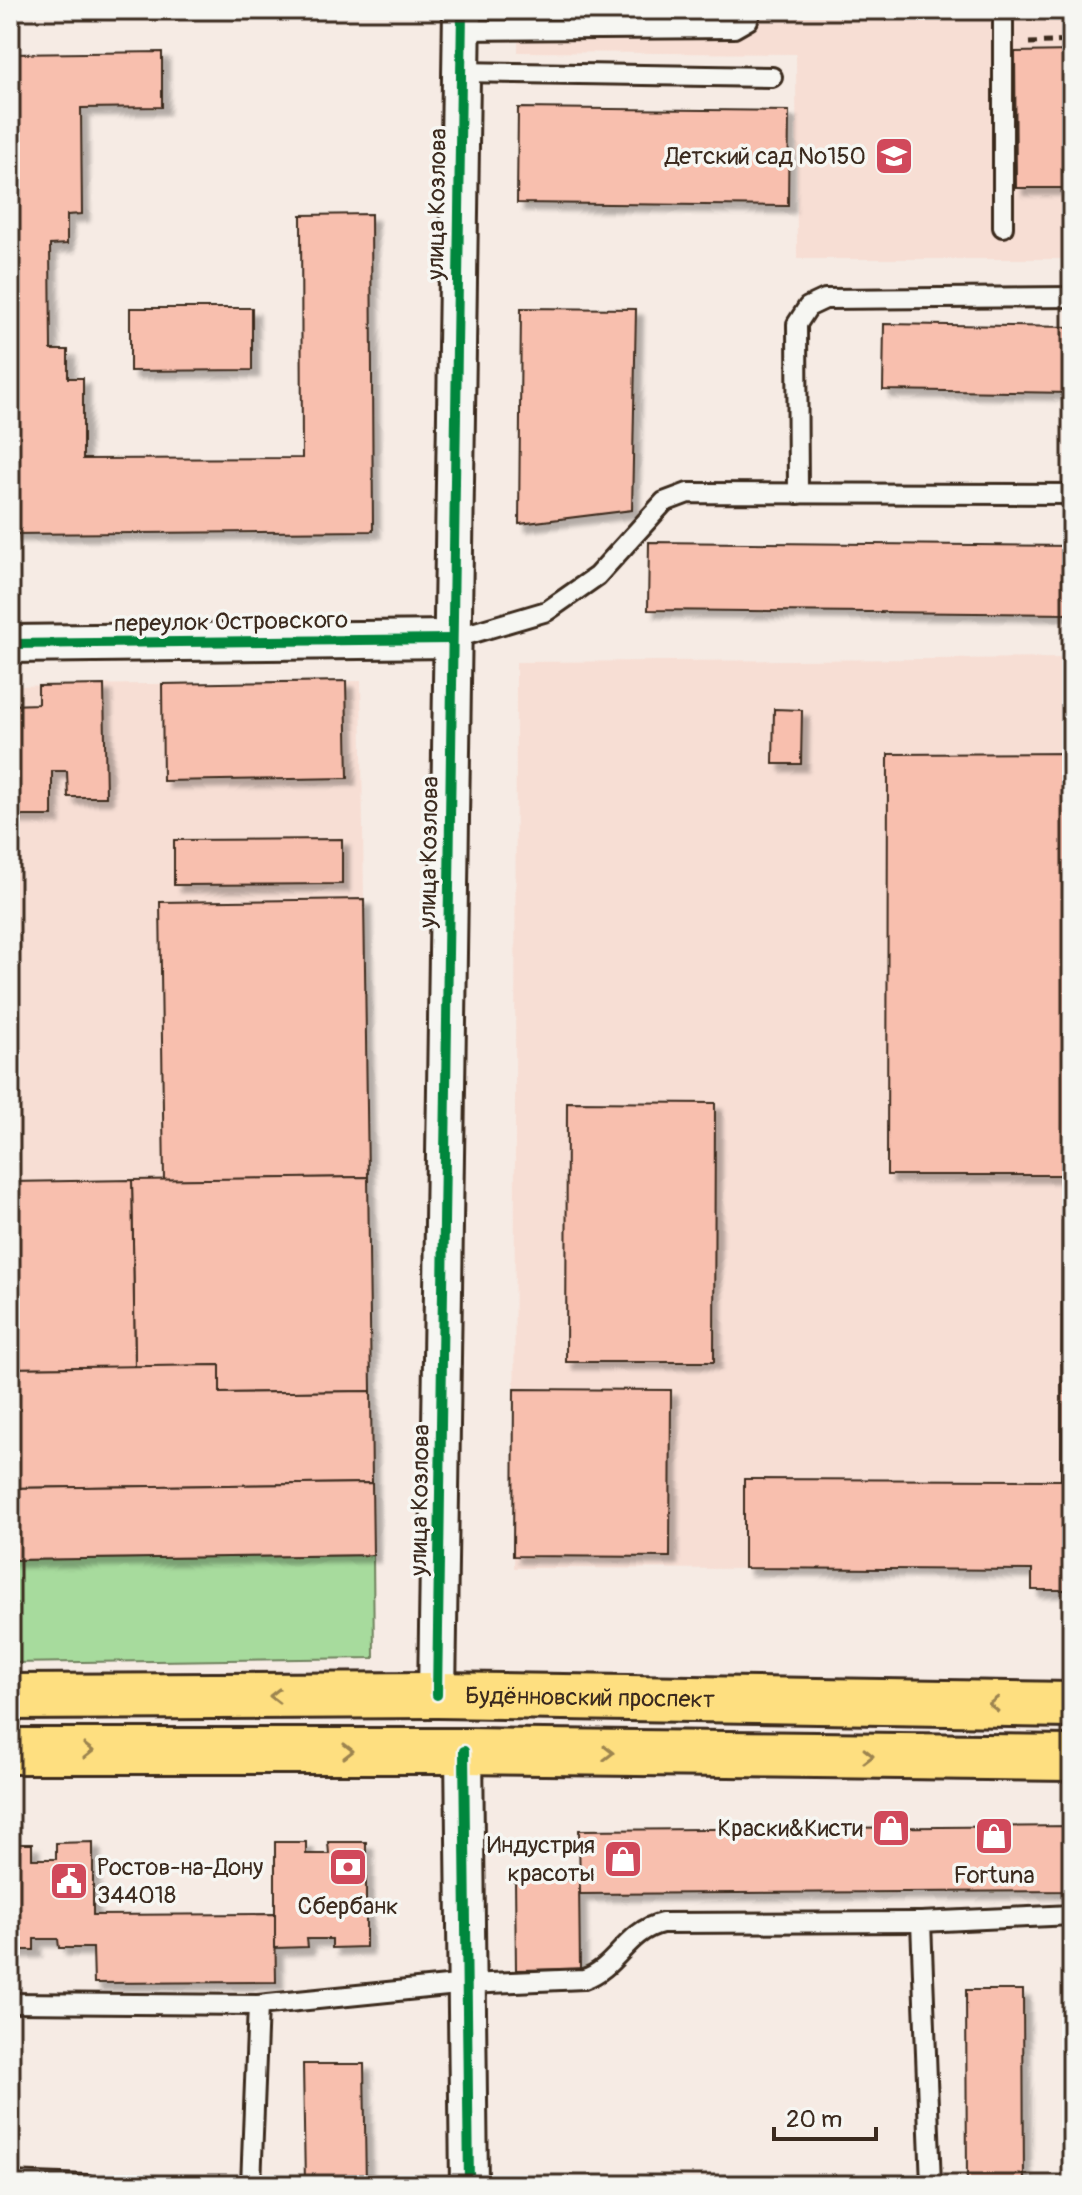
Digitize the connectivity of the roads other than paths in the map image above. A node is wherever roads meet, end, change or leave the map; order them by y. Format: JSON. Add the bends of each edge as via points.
{"nodes":[{"id":1,"x":751,"y":10,"type":"edge"},
{"id":2,"x":1003,"y":10,"type":"edge"},
{"id":3,"x":461,"y":20,"type":"edge"},
{"id":4,"x":459,"y":72,"type":"junction"},
{"id":5,"x":772,"y":77,"type":"dead end"},
{"id":6,"x":1003,"y":227,"type":"dead end"},
{"id":7,"x":1072,"y":297,"type":"edge"},
{"id":8,"x":798,"y":494,"type":"junction"},
{"id":9,"x":1072,"y":494,"type":"edge"},
{"id":10,"x":452,"y":639,"type":"junction"},
{"id":11,"x":10,"y":644,"type":"edge"},
{"id":12,"x":437,"y":1695,"type":"junction"},
{"id":13,"x":10,"y":1697,"type":"edge"},
{"id":14,"x":1072,"y":1705,"type":"edge"},
{"id":15,"x":10,"y":1751,"type":"edge"},
{"id":16,"x":464,"y":1751,"type":"junction"},
{"id":17,"x":1072,"y":1758,"type":"edge"},
{"id":18,"x":1072,"y":1915,"type":"edge"},
{"id":19,"x":921,"y":1922,"type":"junction"},
{"id":20,"x":467,"y":1984,"type":"junction"},
{"id":21,"x":10,"y":2003,"type":"edge"},
{"id":22,"x":258,"y":2005,"type":"junction"},
{"id":23,"x":10,"y":2182,"type":"edge"},
{"id":24,"x":87,"y":2185,"type":"edge"},
{"id":25,"x":251,"y":2185,"type":"edge"},
{"id":26,"x":469,"y":2185,"type":"edge"},
{"id":27,"x":931,"y":2185,"type":"edge"}],
"edges":[{"from":1,"to":3,"type":"lane","via":[[748,20],[734,28]]},
{"from":2,"to":6,"type":"lane"},
{"from":3,"to":4,"type":"street","name":"улица Козлова"},
{"from":4,"to":5,"type":"lane"},
{"from":4,"to":10,"type":"street","name":"улица Козлова"},
{"from":7,"to":8,"type":"lane","via":[[825,299],[808,307],[797,324]]},
{"from":8,"to":9,"type":"lane"},
{"from":8,"to":10,"type":"lane","via":[[688,493],[664,502],[597,576],[547,611]]},
{"from":10,"to":11,"type":"street","name":"переулок Островского"},
{"from":10,"to":12,"type":"street","name":"улица Козлова"},
{"from":12,"to":13,"type":"main road","name":"Будённовский проспект","one_way":true},
{"from":14,"to":12,"type":"main road","name":"Будённовский проспект","one_way":true},
{"from":15,"to":16,"type":"main road","one_way":true},
{"from":16,"to":17,"type":"main road","one_way":true},
{"from":16,"to":20,"type":"street"},
{"from":18,"to":19,"type":"lane"},
{"from":19,"to":20,"type":"lane","via":[[662,1923],[645,1926],[598,1975]]},
{"from":19,"to":27,"type":"lane"},
{"from":20,"to":22,"type":"lane"},
{"from":20,"to":26,"type":"street"},
{"from":21,"to":22,"type":"lane"},
{"from":22,"to":25,"type":"lane"},
{"from":23,"to":24,"type":"lane"}]}
